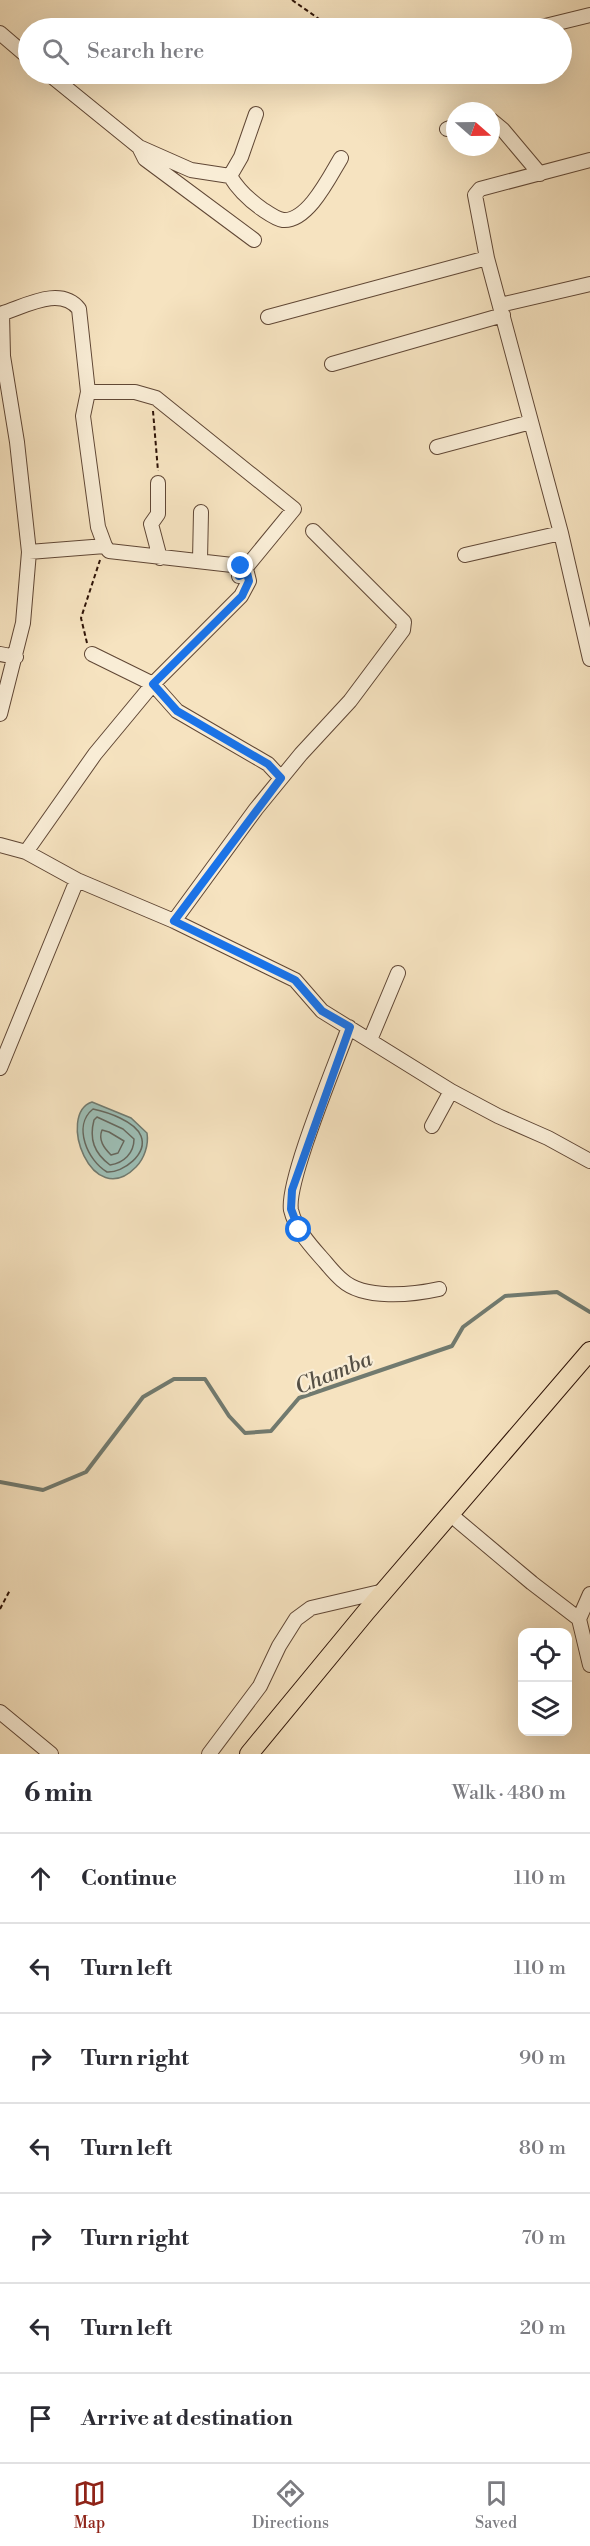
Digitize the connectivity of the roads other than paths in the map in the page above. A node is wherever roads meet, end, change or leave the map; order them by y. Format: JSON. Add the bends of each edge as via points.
{"nodes":[{"id":1,"x":590,"y":15,"type":"edge"},
{"id":2,"x":572,"y":19,"type":"edge"},
{"id":3,"x":0,"y":33,"type":"edge"},
{"id":4,"x":18,"y":48,"type":"edge"},
{"id":5,"x":61,"y":84,"type":"edge"},
{"id":6,"x":256,"y":114,"type":"dead end"},
{"id":7,"x":500,"y":128,"type":"edge"},
{"id":8,"x":139,"y":147,"type":"junction"},
{"id":9,"x":340,"y":158,"type":"dead end"},
{"id":10,"x":590,"y":160,"type":"edge"},
{"id":11,"x":540,"y":174,"type":"junction"},
{"id":12,"x":230,"y":176,"type":"junction"},
{"id":13,"x":254,"y":240,"type":"dead end"},
{"id":14,"x":488,"y":258,"type":"junction"},
{"id":15,"x":590,"y":284,"type":"edge"},
{"id":16,"x":501,"y":310,"type":"junction"},
{"id":17,"x":1,"y":314,"type":"edge"},
{"id":18,"x":268,"y":317,"type":"dead end"},
{"id":19,"x":333,"y":364,"type":"dead end"},
{"id":20,"x":88,"y":392,"type":"junction"},
{"id":21,"x":531,"y":422,"type":"junction"},
{"id":22,"x":437,"y":447,"type":"dead end"},
{"id":23,"x":158,"y":483,"type":"road end"},
{"id":24,"x":201,"y":512,"type":"dead end"},
{"id":25,"x":313,"y":531,"type":"dead end"},
{"id":26,"x":561,"y":533,"type":"junction"},
{"id":27,"x":105,"y":546,"type":"junction"},
{"id":28,"x":29,"y":552,"type":"junction"},
{"id":29,"x":465,"y":555,"type":"dead end"},
{"id":30,"x":160,"y":558,"type":"junction"},
{"id":31,"x":200,"y":560,"type":"junction"},
{"id":32,"x":239,"y":576,"type":"junction"},
{"id":33,"x":0,"y":654,"type":"edge"},
{"id":34,"x":92,"y":654,"type":"road end"},
{"id":35,"x":16,"y":657,"type":"junction"},
{"id":36,"x":590,"y":659,"type":"edge"},
{"id":37,"x":153,"y":684,"type":"junction"},
{"id":38,"x":0,"y":714,"type":"edge"},
{"id":39,"x":281,"y":778,"type":"junction"},
{"id":40,"x":0,"y":845,"type":"edge"},
{"id":41,"x":26,"y":852,"type":"junction"},
{"id":42,"x":77,"y":880,"type":"junction"},
{"id":43,"x":174,"y":921,"type":"junction"},
{"id":44,"x":398,"y":973,"type":"dead end"},
{"id":45,"x":350,"y":1027,"type":"junction"},
{"id":46,"x":370,"y":1040,"type":"junction"},
{"id":47,"x":0,"y":1068,"type":"edge"},
{"id":48,"x":451,"y":1091,"type":"junction"},
{"id":49,"x":432,"y":1126,"type":"dead end"},
{"id":50,"x":590,"y":1161,"type":"edge"},
{"id":51,"x":439,"y":1289,"type":"dead end"},
{"id":52,"x":590,"y":1351,"type":"edge"},
{"id":53,"x":452,"y":1515,"type":"junction"},
{"id":54,"x":384,"y":1591,"type":"junction"},
{"id":55,"x":590,"y":1594,"type":"edge"},
{"id":56,"x":579,"y":1619,"type":"junction"},
{"id":57,"x":590,"y":1665,"type":"edge"},
{"id":58,"x":0,"y":1712,"type":"edge"},
{"id":59,"x":51,"y":1754,"type":"edge"},
{"id":60,"x":209,"y":1754,"type":"edge"},
{"id":61,"x":249,"y":1754,"type":"edge"}],
"edges":[{"from":1,"to":2,"type":"street"},
{"from":3,"to":4,"type":"street"},
{"from":5,"to":8,"type":"street"},
{"from":6,"to":12,"type":"street","via":[[242,157]]},
{"from":7,"to":11,"type":"street"},
{"from":8,"to":12,"type":"street","via":[[191,170]]},
{"from":8,"to":13,"type":"street","via":[[146,159]]},
{"from":9,"to":12,"type":"street","via":[[320,194],[292,219],[282,220],[269,214],[246,197]]},
{"from":10,"to":11,"type":"street"},
{"from":11,"to":14,"type":"street","via":[[476,192]]},
{"from":14,"to":16,"type":"street"},
{"from":14,"to":18,"type":"street"},
{"from":15,"to":16,"type":"street"},
{"from":16,"to":19,"type":"street"},
{"from":16,"to":21,"type":"street"},
{"from":17,"to":20,"type":"street","via":[[57,296],[72,300],[79,309]]},
{"from":17,"to":28,"type":"street"},
{"from":20,"to":27,"type":"street","via":[[83,416],[98,527]]},
{"from":20,"to":32,"type":"street","via":[[135,392],[156,398],[294,509]]},
{"from":21,"to":22,"type":"street"},
{"from":21,"to":26,"type":"street"},
{"from":23,"to":30,"type":"street","via":[[158,514],[151,524]]},
{"from":24,"to":31,"type":"street"},
{"from":25,"to":39,"type":"street","via":[[404,622],[403,630],[350,701]]},
{"from":26,"to":29,"type":"street"},
{"from":26,"to":36,"type":"street"},
{"from":27,"to":28,"type":"street"},
{"from":27,"to":30,"type":"street","via":[[109,551]]},
{"from":28,"to":35,"type":"street"},
{"from":30,"to":31,"type":"street"},
{"from":31,"to":32,"type":"street","via":[[241,566]]},
{"from":32,"to":37,"type":"street","via":[[247,573],[249,581],[242,596]]},
{"from":33,"to":35,"type":"street"},
{"from":34,"to":37,"type":"street"},
{"from":35,"to":38,"type":"street"},
{"from":37,"to":39,"type":"street","via":[[177,711],[268,764]]},
{"from":37,"to":41,"type":"street","via":[[95,754]]},
{"from":39,"to":43,"type":"street"},
{"from":40,"to":41,"type":"street"},
{"from":41,"to":42,"type":"street"},
{"from":42,"to":43,"type":"street"},
{"from":42,"to":47,"type":"street"},
{"from":43,"to":45,"type":"street","via":[[295,980],[322,1011]]},
{"from":44,"to":46,"type":"street"},
{"from":45,"to":46,"type":"street"},
{"from":45,"to":51,"type":"street","via":[[300,1163],[291,1209],[299,1230],[343,1281],[362,1291],[410,1295]]},
{"from":46,"to":48,"type":"street"},
{"from":48,"to":49,"type":"street"},
{"from":48,"to":50,"type":"street"},
{"from":52,"to":53,"type":"main road"},
{"from":53,"to":54,"type":"main road"},
{"from":53,"to":56,"type":"street"},
{"from":54,"to":60,"type":"street","via":[[311,1608],[296,1619],[260,1686]]},
{"from":54,"to":61,"type":"main road"},
{"from":55,"to":56,"type":"street"},
{"from":56,"to":57,"type":"street"},
{"from":58,"to":59,"type":"street"}]}
